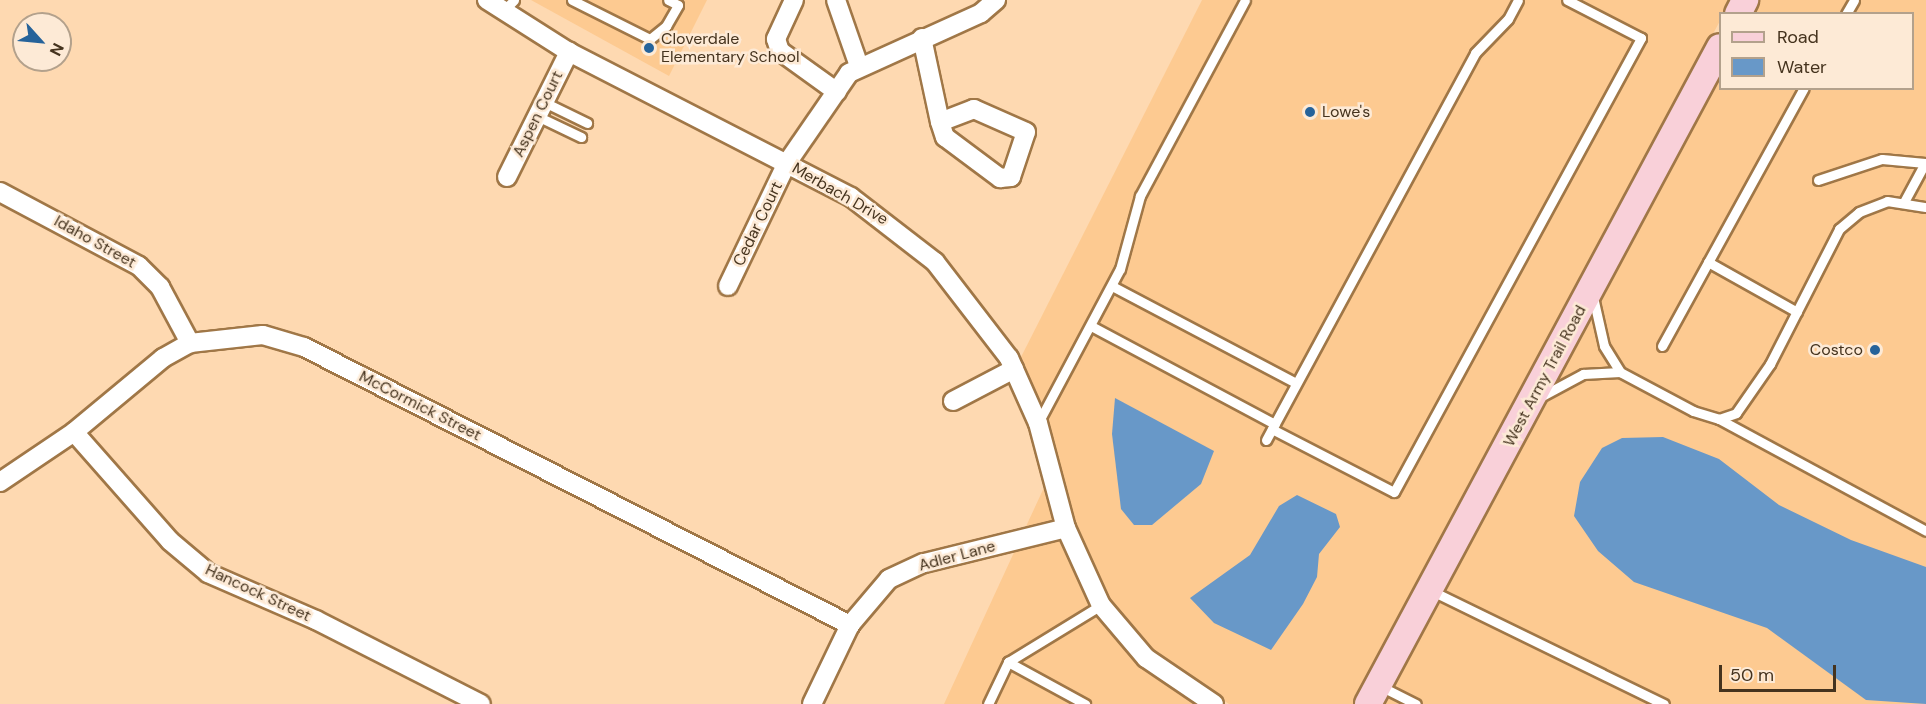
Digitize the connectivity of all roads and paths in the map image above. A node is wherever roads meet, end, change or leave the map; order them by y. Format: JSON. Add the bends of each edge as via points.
{"nodes":[{"id":1,"x":487,"y":0,"type":"edge"},
{"id":2,"x":572,"y":0,"type":"edge"},
{"id":3,"x":668,"y":0,"type":"edge"},
{"id":4,"x":794,"y":0,"type":"edge"},
{"id":5,"x":836,"y":0,"type":"edge"},
{"id":6,"x":996,"y":0,"type":"edge"},
{"id":7,"x":1245,"y":0,"type":"edge"},
{"id":8,"x":1518,"y":0,"type":"edge"},
{"id":9,"x":1567,"y":0,"type":"edge"},
{"id":10,"x":679,"y":3,"type":"edge"},
{"id":11,"x":508,"y":6,"type":"edge"},
{"id":12,"x":922,"y":38,"type":"junction"},
{"id":13,"x":1719,"y":49,"type":"edge"},
{"id":14,"x":569,"y":52,"type":"junction"},
{"id":15,"x":860,"y":66,"type":"junction"},
{"id":16,"x":1803,"y":90,"type":"edge"},
{"id":17,"x":837,"y":92,"type":"junction"},
{"id":18,"x":541,"y":109,"type":"junction"},
{"id":19,"x":940,"y":122,"type":"junction"},
{"id":20,"x":587,"y":123,"type":"dead end"},
{"id":21,"x":581,"y":136,"type":"dead end"},
{"id":22,"x":787,"y":163,"type":"junction"},
{"id":23,"x":507,"y":177,"type":"dead end"},
{"id":24,"x":1818,"y":180,"type":"dead end"},
{"id":25,"x":0,"y":192,"type":"edge"},
{"id":26,"x":1904,"y":202,"type":"junction"},
{"id":27,"x":1926,"y":207,"type":"edge"},
{"id":28,"x":1708,"y":262,"type":"junction"},
{"id":29,"x":728,"y":286,"type":"dead end"},
{"id":30,"x":1112,"y":286,"type":"junction"},
{"id":31,"x":1592,"y":291,"type":"junction"},
{"id":32,"x":1797,"y":312,"type":"junction"},
{"id":33,"x":1092,"y":327,"type":"junction"},
{"id":34,"x":190,"y":343,"type":"junction"},
{"id":35,"x":1662,"y":346,"type":"dead end"},
{"id":36,"x":1014,"y":369,"type":"junction"},
{"id":37,"x":1620,"y":372,"type":"junction"},
{"id":38,"x":1296,"y":383,"type":"junction"},
{"id":39,"x":952,"y":401,"type":"dead end"},
{"id":40,"x":1530,"y":405,"type":"junction"},
{"id":41,"x":1719,"y":419,"type":"junction"},
{"id":42,"x":1038,"y":423,"type":"junction"},
{"id":43,"x":1273,"y":426,"type":"junction"},
{"id":44,"x":74,"y":432,"type":"junction"},
{"id":45,"x":1266,"y":440,"type":"dead end"},
{"id":46,"x":0,"y":482,"type":"edge"},
{"id":47,"x":1066,"y":528,"type":"junction"},
{"id":48,"x":1926,"y":531,"type":"edge"},
{"id":49,"x":1429,"y":590,"type":"junction"},
{"id":50,"x":1101,"y":605,"type":"junction"},
{"id":51,"x":850,"y":625,"type":"junction"},
{"id":52,"x":1008,"y":662,"type":"junction"},
{"id":53,"x":1373,"y":694,"type":"edge"},
{"id":54,"x":481,"y":704,"type":"edge"},
{"id":55,"x":812,"y":704,"type":"edge"},
{"id":56,"x":988,"y":704,"type":"edge"},
{"id":57,"x":1085,"y":704,"type":"edge"},
{"id":58,"x":1212,"y":704,"type":"edge"},
{"id":59,"x":1416,"y":704,"type":"edge"},
{"id":60,"x":1664,"y":704,"type":"edge"}],
"edges":[{"from":1,"to":11,"type":"street","name":"Merbach Drive"},
{"from":2,"to":10,"type":"lane","via":[[650,39],[666,26]]},
{"from":3,"to":10,"type":"lane"},
{"from":4,"to":17,"type":"street","via":[[776,39],[780,51]]},
{"from":5,"to":15,"type":"street"},
{"from":6,"to":12,"type":"street","via":[[981,13]]},
{"from":7,"to":30,"type":"lane","via":[[1140,196]]},
{"from":8,"to":38,"type":"lane","via":[[1508,20],[1474,53]]},
{"from":9,"to":43,"type":"lane","via":[[1641,38],[1394,492]]},
{"from":11,"to":14,"type":"street","name":"Merbach Drive"},
{"from":12,"to":15,"type":"street"},
{"from":12,"to":19,"type":"street"},
{"from":13,"to":31,"type":"main road","name":"West Army Trail Road"},
{"from":14,"to":18,"type":"street","name":"Aspen Court"},
{"from":14,"to":22,"type":"street","name":"Merbach Drive"},
{"from":15,"to":17,"type":"street","name":"Cedar Court"},
{"from":16,"to":28,"type":"lane"},
{"from":17,"to":22,"type":"street","name":"Cedar Court"},
{"from":18,"to":20,"type":"lane"},
{"from":18,"to":21,"type":"lane"},
{"from":18,"to":23,"type":"street","name":"Aspen Court"},
{"from":19,"to":19,"type":"street","via":[[945,137],[1000,178],[1011,177],[1026,132],[974,109]]},
{"from":22,"to":29,"type":"street","name":"Cedar Court"},
{"from":22,"to":36,"type":"street","name":"Merbach Drive","via":[[865,205],[918,246],[966,296]]},
{"from":24,"to":26,"type":"lane","via":[[1882,159],[1925,163]]},
{"from":25,"to":34,"type":"street","name":"Idaho Street","via":[[139,266],[160,287]]},
{"from":26,"to":27,"type":"lane"},
{"from":26,"to":32,"type":"lane","via":[[1887,201],[1859,212],[1839,230]]},
{"from":28,"to":32,"type":"lane"},
{"from":28,"to":35,"type":"lane"},
{"from":30,"to":33,"type":"lane"},
{"from":30,"to":38,"type":"lane"},
{"from":31,"to":37,"type":"lane","via":[[1599,334]]},
{"from":31,"to":40,"type":"main road","name":"West Army Trail Road"},
{"from":32,"to":41,"type":"lane","via":[[1749,400]]},
{"from":33,"to":42,"type":"lane"},
{"from":33,"to":43,"type":"lane"},
{"from":34,"to":44,"type":"street","name":"McCormick Street","via":[[141,373]]},
{"from":34,"to":51,"type":"street","name":"McCormick Street","via":[[243,333],[304,347]]},
{"from":36,"to":39,"type":"street"},
{"from":36,"to":42,"type":"street","name":"Merbach Drive"},
{"from":37,"to":40,"type":"lane","via":[[1563,382]]},
{"from":37,"to":41,"type":"lane","via":[[1692,411]]},
{"from":38,"to":43,"type":"lane"},
{"from":40,"to":49,"type":"main road","name":"West Army Trail Road"},
{"from":41,"to":48,"type":"lane"},
{"from":42,"to":47,"type":"street","name":"Merbach Drive"},
{"from":43,"to":45,"type":"lane"},
{"from":44,"to":46,"type":"street","name":"McCormick Street"},
{"from":44,"to":54,"type":"street","name":"Hancock Street","via":[[170,541],[208,573],[316,620]]},
{"from":47,"to":50,"type":"street","name":"Merbach Drive"},
{"from":47,"to":51,"type":"street","name":"Adler Lane","via":[[924,563],[870,595]]},
{"from":49,"to":53,"type":"main road","name":"West Army Trail Road"},
{"from":49,"to":60,"type":"lane"},
{"from":50,"to":52,"type":"lane"},
{"from":50,"to":58,"type":"street","name":"Merbach Drive","via":[[1146,658]]},
{"from":51,"to":55,"type":"street","name":"Adler Lane"},
{"from":52,"to":56,"type":"lane"},
{"from":52,"to":57,"type":"lane"},
{"from":53,"to":59,"type":"lane"}]}
